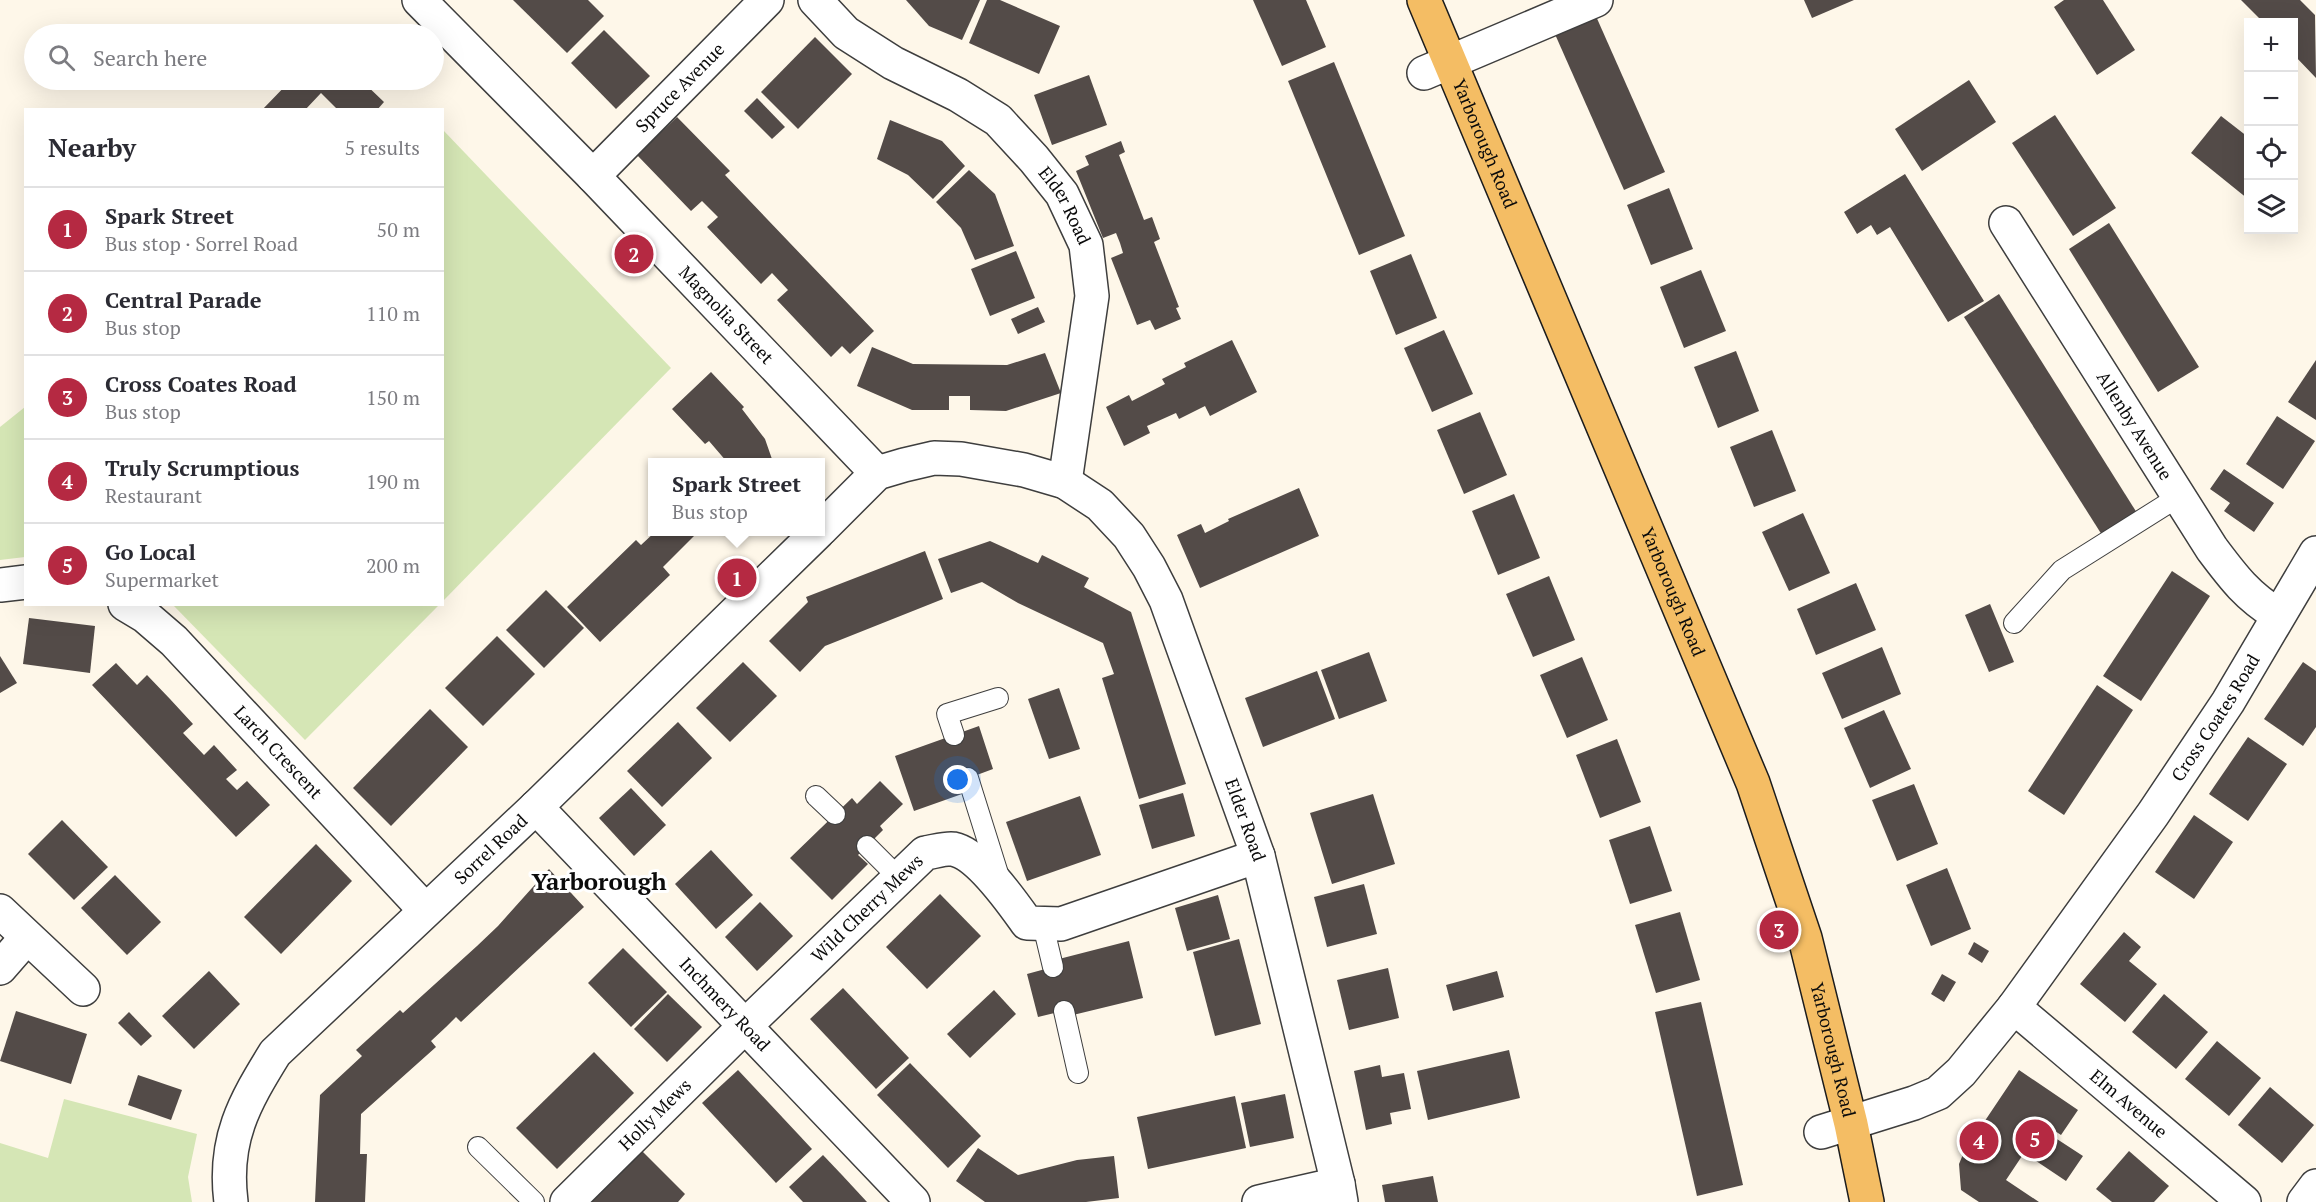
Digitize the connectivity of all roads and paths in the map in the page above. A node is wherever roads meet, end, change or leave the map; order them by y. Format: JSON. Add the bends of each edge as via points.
{"nodes":[{"id":1,"x":418,"y":0,"type":"edge"},
{"id":2,"x":767,"y":0,"type":"edge"},
{"id":3,"x":815,"y":0,"type":"edge"},
{"id":4,"x":1424,"y":0,"type":"edge"},
{"id":5,"x":1596,"y":0,"type":"edge"},
{"id":6,"x":443,"y":24,"type":"edge"},
{"id":7,"x":444,"y":25,"type":"edge"},
{"id":8,"x":1437,"y":67,"type":"junction"},
{"id":9,"x":593,"y":176,"type":"junction"},
{"id":10,"x":2007,"y":223,"type":"dead end"},
{"id":11,"x":877,"y":473,"type":"junction"},
{"id":12,"x":1065,"y":482,"type":"junction"},
{"id":13,"x":2178,"y":497,"type":"junction"},
{"id":14,"x":825,"y":525,"type":"edge"},
{"id":15,"x":814,"y":536,"type":"edge"},
{"id":16,"x":2316,"y":552,"type":"edge"},
{"id":17,"x":24,"y":582,"type":"edge"},
{"id":18,"x":0,"y":585,"type":"edge"},
{"id":19,"x":128,"y":606,"type":"edge"},
{"id":20,"x":2278,"y":615,"type":"junction"},
{"id":21,"x":2014,"y":623,"type":"dead end"},
{"id":22,"x":998,"y":698,"type":"dead end"},
{"id":23,"x":954,"y":735,"type":"dead end"},
{"id":24,"x":968,"y":778,"type":"dead end"},
{"id":25,"x":816,"y":796,"type":"dead end"},
{"id":26,"x":536,"y":807,"type":"junction"},
{"id":27,"x":835,"y":814,"type":"dead end"},
{"id":28,"x":867,"y":846,"type":"dead end"},
{"id":29,"x":1258,"y":856,"type":"junction"},
{"id":30,"x":899,"y":878,"type":"junction"},
{"id":31,"x":1004,"y":891,"type":"junction"},
{"id":32,"x":425,"y":910,"type":"junction"},
{"id":33,"x":0,"y":911,"type":"edge"},
{"id":34,"x":1043,"y":925,"type":"junction"},
{"id":35,"x":27,"y":937,"type":"junction"},
{"id":36,"x":1053,"y":967,"type":"dead end"},
{"id":37,"x":0,"y":968,"type":"edge"},
{"id":38,"x":82,"y":989,"type":"dead end"},
{"id":39,"x":2014,"y":1006,"type":"junction"},
{"id":40,"x":1064,"y":1011,"type":"dead end"},
{"id":41,"x":745,"y":1026,"type":"junction"},
{"id":42,"x":1078,"y":1073,"type":"dead end"},
{"id":43,"x":1836,"y":1128,"type":"junction"},
{"id":44,"x":478,"y":1147,"type":"dead end"},
{"id":45,"x":2316,"y":1186,"type":"edge"},
{"id":46,"x":1340,"y":1193,"type":"edge"},
{"id":47,"x":231,"y":1202,"type":"edge"},
{"id":48,"x":534,"y":1202,"type":"edge"},
{"id":49,"x":567,"y":1202,"type":"edge"},
{"id":50,"x":913,"y":1202,"type":"edge"},
{"id":51,"x":1259,"y":1202,"type":"edge"},
{"id":52,"x":1867,"y":1202,"type":"edge"},
{"id":53,"x":2244,"y":1202,"type":"edge"},
{"id":54,"x":2304,"y":1202,"type":"edge"}],
"edges":[{"from":1,"to":6,"type":"street","name":"Magnolia Street"},
{"from":2,"to":9,"type":"street","name":"Spruce Avenue"},
{"from":3,"to":12,"type":"street","name":"Elder Road","via":[[846,33],[998,120],[1062,194],[1086,245],[1092,296]]},
{"from":4,"to":8,"type":"main road","name":"Yarborough Road"},
{"from":5,"to":8,"type":"street"},
{"from":7,"to":9,"type":"street","name":"Magnolia Street"},
{"from":8,"to":43,"type":"main road","name":"Yarborough Road","via":[[1753,783],[1805,938]]},
{"from":9,"to":11,"type":"street","name":"Magnolia Street"},
{"from":10,"to":13,"type":"street","name":"Allenby Avenue"},
{"from":11,"to":12,"type":"street","name":"Elder Road","via":[[934,458],[961,459]]},
{"from":11,"to":14,"type":"street","name":"Sorrel Road"},
{"from":12,"to":29,"type":"street","name":"Elder Road","via":[[1100,505],[1129,536],[1149,567],[1166,600]]},
{"from":13,"to":20,"type":"street","name":"Allenby Avenue","via":[[2239,585],[2257,603]]},
{"from":13,"to":21,"type":"lane","via":[[2062,570]]},
{"from":15,"to":26,"type":"street","name":"Sorrel Road"},
{"from":16,"to":20,"type":"street","name":"Cross Coates Road"},
{"from":17,"to":18,"type":"street"},
{"from":19,"to":32,"type":"street","name":"Larch Crescent","via":[[174,641]]},
{"from":20,"to":39,"type":"street","name":"Cross Coates Road","via":[[2204,739]]},
{"from":22,"to":23,"type":"lane","via":[[947,714]]},
{"from":24,"to":31,"type":"lane"},
{"from":25,"to":27,"type":"lane"},
{"from":26,"to":32,"type":"street","name":"Sorrel Road"},
{"from":26,"to":41,"type":"street","name":"Inchmery Road"},
{"from":28,"to":30,"type":"lane"},
{"from":29,"to":34,"type":"street","via":[[1061,924]]},
{"from":29,"to":46,"type":"street","name":"Elder Road"},
{"from":30,"to":31,"type":"street","name":"Wild Cherry Mews","via":[[925,853],[954,849],[977,862]]},
{"from":30,"to":41,"type":"street","name":"Wild Cherry Mews"},
{"from":31,"to":34,"type":"street","name":"Wild Cherry Mews","via":[[1026,922]]},
{"from":32,"to":47,"type":"street","name":"Sorrel Road","via":[[275,1053],[248,1096],[233,1138],[228,1181]]},
{"from":33,"to":35,"type":"street"},
{"from":34,"to":36,"type":"lane"},
{"from":35,"to":37,"type":"street"},
{"from":35,"to":38,"type":"street"},
{"from":39,"to":43,"type":"street","name":"Cross Coates Road","via":[[1961,1072],[1938,1093]]},
{"from":39,"to":53,"type":"street","name":"Elm Avenue"},
{"from":40,"to":42,"type":"lane"},
{"from":41,"to":49,"type":"street","name":"Holly Mews"},
{"from":41,"to":50,"type":"street","name":"Inchmery Road"},
{"from":43,"to":52,"type":"main road","name":"Yarborough Road"},
{"from":44,"to":48,"type":"lane"},
{"from":45,"to":54,"type":"street"},
{"from":46,"to":51,"type":"street"}]}
